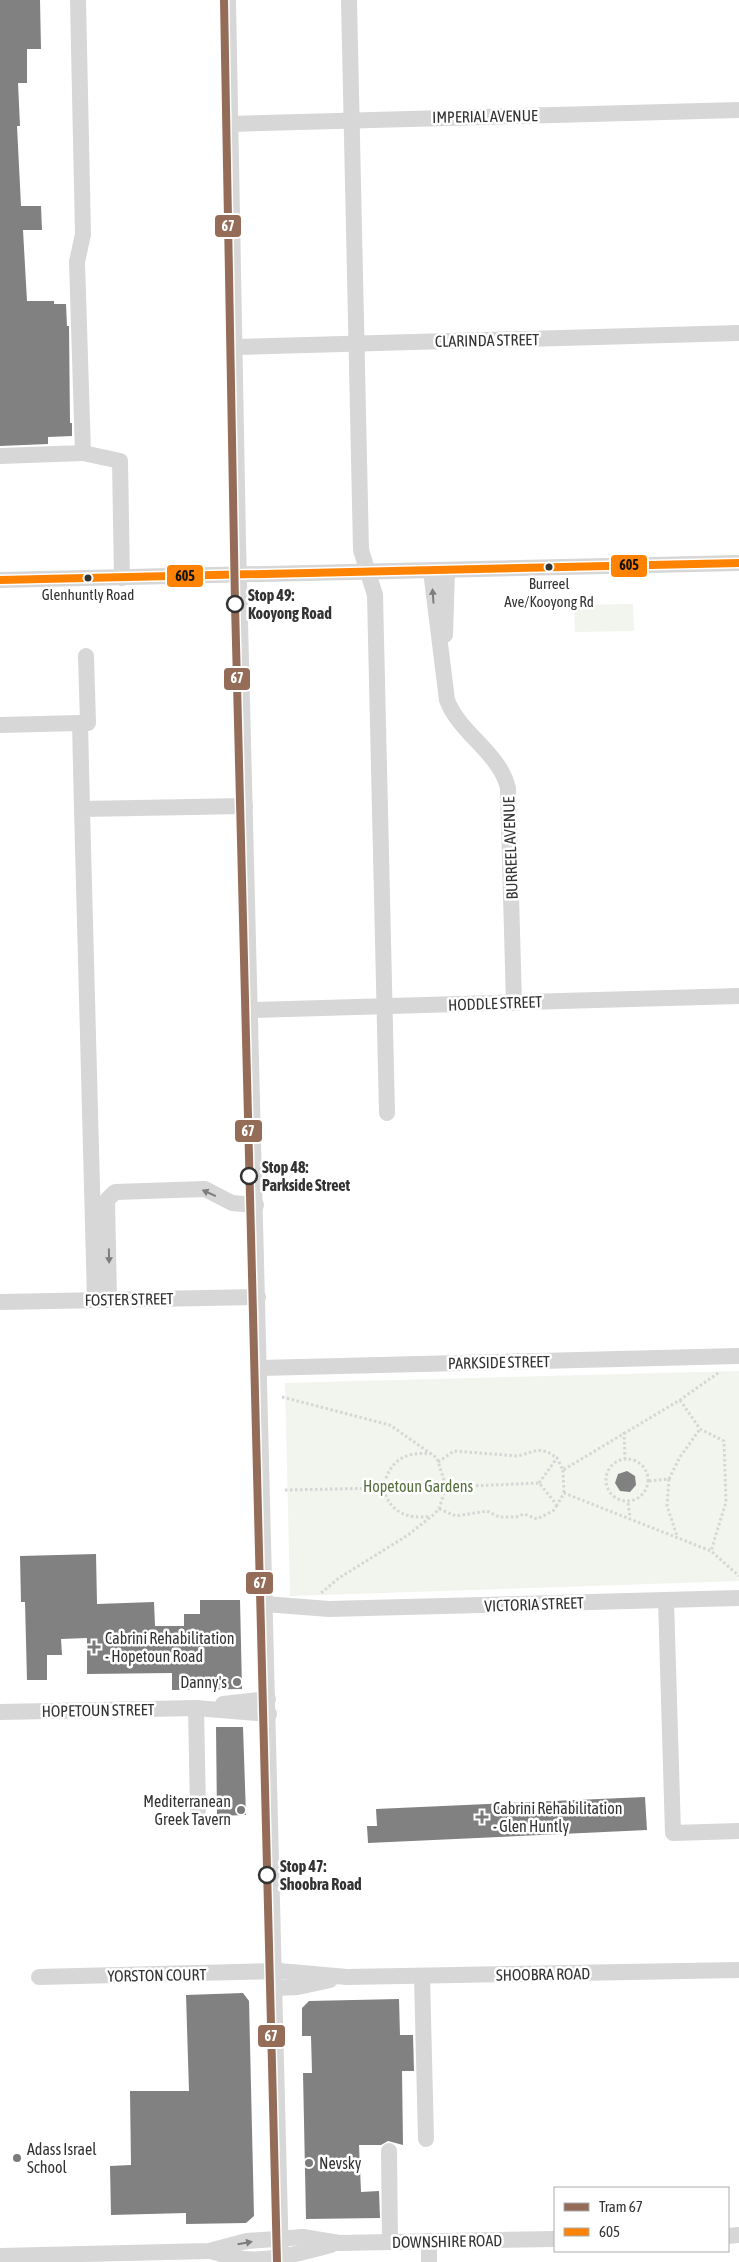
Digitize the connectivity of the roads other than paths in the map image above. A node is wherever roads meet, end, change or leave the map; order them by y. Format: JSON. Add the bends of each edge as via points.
{"nodes":[{"id":1,"x":78,"y":0,"type":"edge"},
{"id":2,"x":228,"y":0,"type":"edge"},
{"id":3,"x":349,"y":0,"type":"edge"},
{"id":4,"x":739,"y":110,"type":"edge"},
{"id":5,"x":352,"y":120,"type":"junction"},
{"id":6,"x":230,"y":124,"type":"junction"},
{"id":7,"x":739,"y":333,"type":"edge"},
{"id":8,"x":357,"y":343,"type":"junction"},
{"id":9,"x":235,"y":347,"type":"junction"},
{"id":10,"x":83,"y":453,"type":"junction"},
{"id":11,"x":0,"y":456,"type":"edge"},
{"id":12,"x":739,"y":563,"type":"edge"},
{"id":13,"x":439,"y":570,"type":"junction"},
{"id":14,"x":368,"y":572,"type":"junction"},
{"id":15,"x":239,"y":576,"type":"junction"},
{"id":16,"x":122,"y":578,"type":"junction"},
{"id":17,"x":0,"y":580,"type":"edge"},
{"id":18,"x":86,"y":656,"type":"dead end"},
{"id":19,"x":80,"y":723,"type":"junction"},
{"id":20,"x":0,"y":725,"type":"edge"},
{"id":21,"x":245,"y":806,"type":"junction"},
{"id":22,"x":82,"y":808,"type":"junction"},
{"id":23,"x":739,"y":996,"type":"edge"},
{"id":24,"x":514,"y":1002,"type":"junction"},
{"id":25,"x":385,"y":1006,"type":"junction"},
{"id":26,"x":250,"y":1010,"type":"junction"},
{"id":27,"x":387,"y":1113,"type":"dead end"},
{"id":28,"x":256,"y":1204,"type":"junction"},
{"id":29,"x":258,"y":1296,"type":"junction"},
{"id":30,"x":102,"y":1299,"type":"junction"},
{"id":31,"x":0,"y":1302,"type":"edge"},
{"id":32,"x":739,"y":1356,"type":"edge"},
{"id":33,"x":260,"y":1368,"type":"junction"},
{"id":34,"x":739,"y":1598,"type":"edge"},
{"id":35,"x":666,"y":1600,"type":"junction"},
{"id":36,"x":266,"y":1611,"type":"junction"},
{"id":37,"x":268,"y":1706,"type":"junction"},
{"id":38,"x":196,"y":1708,"type":"junction"},
{"id":39,"x":0,"y":1712,"type":"edge"},
{"id":40,"x":198,"y":1810,"type":"dead end"},
{"id":41,"x":739,"y":1831,"type":"edge"},
{"id":42,"x":739,"y":1970,"type":"edge"},
{"id":43,"x":422,"y":1976,"type":"junction"},
{"id":44,"x":39,"y":1977,"type":"dead end"},
{"id":45,"x":275,"y":1980,"type":"junction"},
{"id":46,"x":426,"y":2139,"type":"dead end"},
{"id":47,"x":389,"y":2151,"type":"dead end"},
{"id":48,"x":281,"y":2239,"type":"junction"},
{"id":49,"x":554,"y":2239,"type":"edge"},
{"id":50,"x":428,"y":2241,"type":"junction"},
{"id":51,"x":390,"y":2242,"type":"junction"},
{"id":52,"x":339,"y":2243,"type":"junction"},
{"id":53,"x":209,"y":2251,"type":"junction"},
{"id":54,"x":0,"y":2256,"type":"edge"},
{"id":55,"x":281,"y":2260,"type":"edge"},
{"id":56,"x":429,"y":2262,"type":"edge"}],
"edges":[{"from":1,"to":10,"type":"street","via":[[83,234],[77,262]]},
{"from":2,"to":6,"type":"street"},
{"from":3,"to":5,"type":"street"},
{"from":4,"to":5,"type":"street","name":"IMPERIAL AVENUE"},
{"from":5,"to":6,"type":"street","name":"IMPERIAL AVENUE"},
{"from":5,"to":8,"type":"street"},
{"from":6,"to":9,"type":"street"},
{"from":7,"to":8,"type":"street","name":"CLARINDA STREET"},
{"from":8,"to":9,"type":"street","name":"CLARINDA STREET"},
{"from":8,"to":14,"type":"street","via":[[361,550]]},
{"from":9,"to":15,"type":"street"},
{"from":10,"to":11,"type":"street"},
{"from":10,"to":16,"type":"street","via":[[120,461]]},
{"from":12,"to":13,"type":"street"},
{"from":13,"to":14,"type":"street"},
{"from":13,"to":24,"type":"street","name":"BURREEL AVENUE","via":[[447,609],[443,655],[445,690],[450,708],[500,770],[508,788]]},
{"from":14,"to":15,"type":"street"},
{"from":14,"to":25,"type":"street","via":[[375,595]]},
{"from":15,"to":16,"type":"street"},
{"from":15,"to":21,"type":"street"},
{"from":16,"to":17,"type":"street"},
{"from":18,"to":19,"type":"street","via":[[88,722]]},
{"from":19,"to":20,"type":"street"},
{"from":19,"to":22,"type":"street"},
{"from":21,"to":22,"type":"street"},
{"from":21,"to":26,"type":"street"},
{"from":22,"to":30,"type":"street"},
{"from":23,"to":24,"type":"street","name":"HODDLE STREET"},
{"from":24,"to":25,"type":"street","name":"HODDLE STREET"},
{"from":25,"to":26,"type":"street","name":"HODDLE STREET"},
{"from":25,"to":27,"type":"street"},
{"from":26,"to":28,"type":"street"},
{"from":28,"to":29,"type":"street"},
{"from":28,"to":30,"type":"street","one_way":true,"via":[[232,1203],[205,1189],[115,1192],[107,1200]]},
{"from":29,"to":30,"type":"street","name":"FOSTER STREET"},
{"from":29,"to":33,"type":"street"},
{"from":30,"to":31,"type":"street","name":"FOSTER STREET"},
{"from":32,"to":33,"type":"street","name":"PARKSIDE STREET"},
{"from":33,"to":36,"type":"street"},
{"from":34,"to":35,"type":"street","name":"VICTORIA STREET"},
{"from":35,"to":36,"type":"street","name":"VICTORIA STREET","via":[[323,1603]]},
{"from":35,"to":41,"type":"street","via":[[673,1833]]},
{"from":36,"to":37,"type":"street"},
{"from":37,"to":38,"type":"street","name":"HOPETOUN STREET"},
{"from":37,"to":45,"type":"street"},
{"from":38,"to":39,"type":"street","name":"HOPETOUN STREET"},
{"from":38,"to":40,"type":"street"},
{"from":42,"to":43,"type":"street","name":"SHOOBRA ROAD"},
{"from":43,"to":45,"type":"street","name":"SHOOBRA ROAD","via":[[347,1977],[298,1972]]},
{"from":43,"to":46,"type":"street"},
{"from":44,"to":45,"type":"street","name":"YORSTON COURT"},
{"from":45,"to":48,"type":"street"},
{"from":47,"to":51,"type":"street"},
{"from":48,"to":52,"type":"street","name":"DOWNSHIRE ROAD","via":[[303,2237]]},
{"from":53,"to":48,"type":"street","name":"DOWNSHIRE ROAD","one_way":true,"via":[[247,2242]]},
{"from":48,"to":55,"type":"street"},
{"from":49,"to":50,"type":"street","name":"DOWNSHIRE ROAD"},
{"from":50,"to":51,"type":"street","name":"DOWNSHIRE ROAD"},
{"from":50,"to":56,"type":"street"},
{"from":51,"to":52,"type":"street","name":"DOWNSHIRE ROAD"},
{"from":52,"to":55,"type":"street","name":"DOWNSHIRE ROAD"},
{"from":53,"to":54,"type":"street"},
{"from":53,"to":55,"type":"street","name":"DOWNSHIRE ROAD","via":[[241,2260]]}]}
